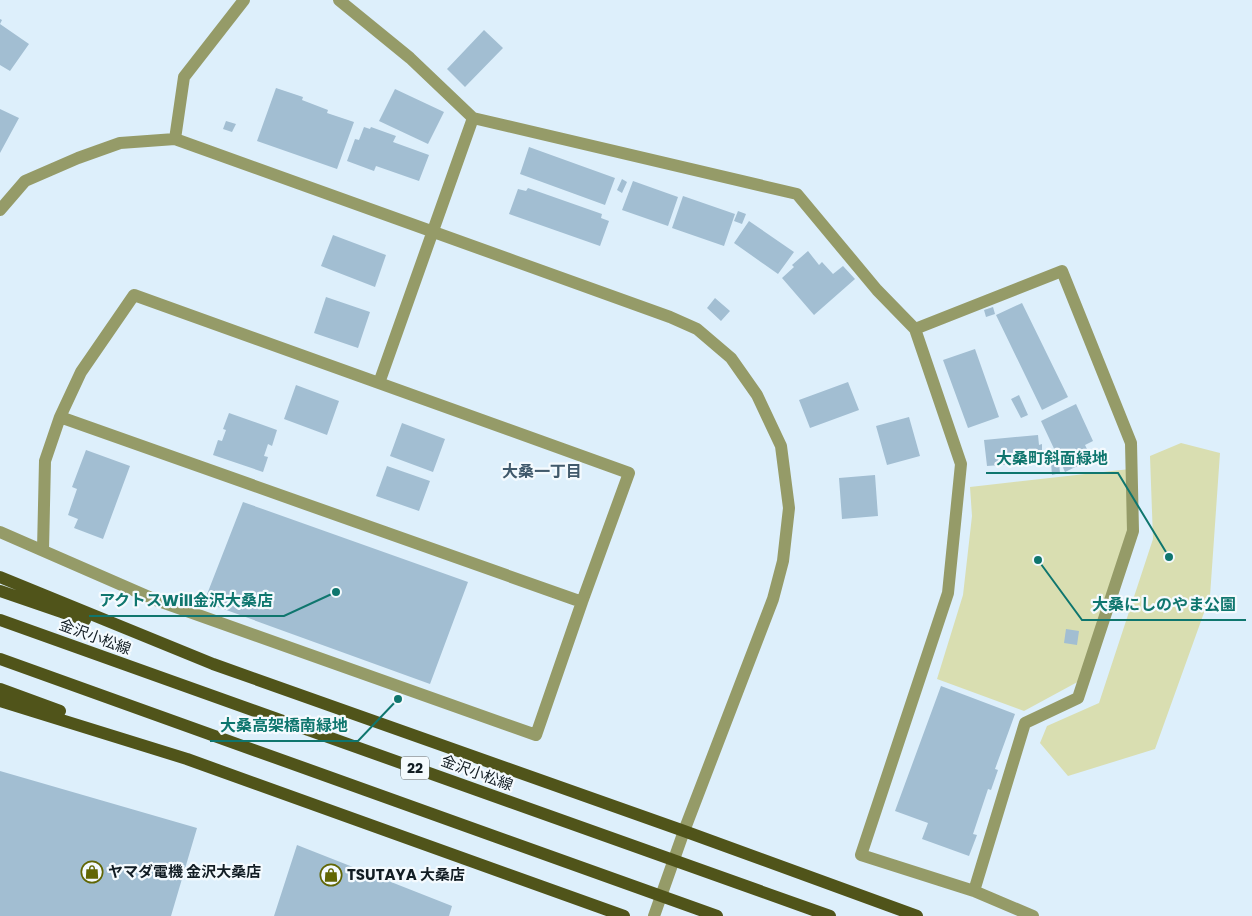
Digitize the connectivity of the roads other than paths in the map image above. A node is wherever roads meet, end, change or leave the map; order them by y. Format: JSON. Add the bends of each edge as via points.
{"nodes":[{"id":1,"x":244,"y":0,"type":"edge"},
{"id":2,"x":339,"y":0,"type":"edge"},
{"id":3,"x":473,"y":118,"type":"junction"},
{"id":4,"x":175,"y":139,"type":"junction"},
{"id":5,"x":0,"y":210,"type":"edge"},
{"id":6,"x":432,"y":232,"type":"junction"},
{"id":7,"x":915,"y":330,"type":"junction"},
{"id":8,"x":379,"y":383,"type":"junction"},
{"id":9,"x":60,"y":417,"type":"junction"},
{"id":10,"x":0,"y":532,"type":"edge"},
{"id":11,"x":43,"y":550,"type":"junction"},
{"id":12,"x":0,"y":577,"type":"edge"},
{"id":13,"x":0,"y":591,"type":"edge"},
{"id":14,"x":582,"y":602,"type":"junction"},
{"id":15,"x":0,"y":620,"type":"edge"},
{"id":16,"x":0,"y":659,"type":"edge"},
{"id":17,"x":213,"y":664,"type":"junction"},
{"id":18,"x":0,"y":688,"type":"edge"},
{"id":19,"x":0,"y":701,"type":"edge"},
{"id":20,"x":187,"y":759,"type":"junction"},
{"id":21,"x":684,"y":831,"type":"junction"},
{"id":22,"x":974,"y":891,"type":"junction"},
{"id":23,"x":624,"y":916,"type":"edge"},
{"id":24,"x":654,"y":916,"type":"edge"},
{"id":25,"x":717,"y":916,"type":"edge"},
{"id":26,"x":830,"y":916,"type":"edge"},
{"id":27,"x":917,"y":916,"type":"edge"},
{"id":28,"x":1033,"y":916,"type":"edge"}],
"edges":[{"from":1,"to":4,"type":"street","via":[[184,77]]},
{"from":2,"to":3,"type":"street","via":[[410,58]]},
{"from":3,"to":6,"type":"street"},
{"from":3,"to":7,"type":"street","via":[[797,194]]},
{"from":4,"to":5,"type":"street","via":[[120,143],[78,158],[25,181]]},
{"from":4,"to":6,"type":"street"},
{"from":6,"to":8,"type":"street"},
{"from":6,"to":21,"type":"street","via":[[697,329],[731,358],[758,395],[781,446],[789,508],[783,561],[770,608]]},
{"from":7,"to":22,"type":"street","via":[[961,464],[948,593],[861,855]]},
{"from":7,"to":22,"type":"street","via":[[1062,272],[1130,443],[1133,532],[1078,698],[1025,723]]},
{"from":8,"to":9,"type":"street","via":[[134,295],[81,372]]},
{"from":8,"to":14,"type":"street","via":[[630,474]]},
{"from":9,"to":11,"type":"street","via":[[45,462]]},
{"from":9,"to":14,"type":"street"},
{"from":10,"to":11,"type":"street"},
{"from":11,"to":14,"type":"street","via":[[156,600],[536,735]]},
{"from":12,"to":17,"type":"main road","number":"22"},
{"from":13,"to":17,"type":"main road","number":"22"},
{"from":15,"to":26,"type":"main road","name":"金沢小松線","number":"22","bridge":true},
{"from":16,"to":25,"type":"main road","number":"22","bridge":true},
{"from":17,"to":21,"type":"main road","number":"22"},
{"from":18,"to":20,"type":"main road"},
{"from":19,"to":20,"type":"main road"},
{"from":20,"to":23,"type":"main road"},
{"from":21,"to":24,"type":"street"},
{"from":21,"to":27,"type":"main road","number":"22"},
{"from":22,"to":28,"type":"street"}]}
